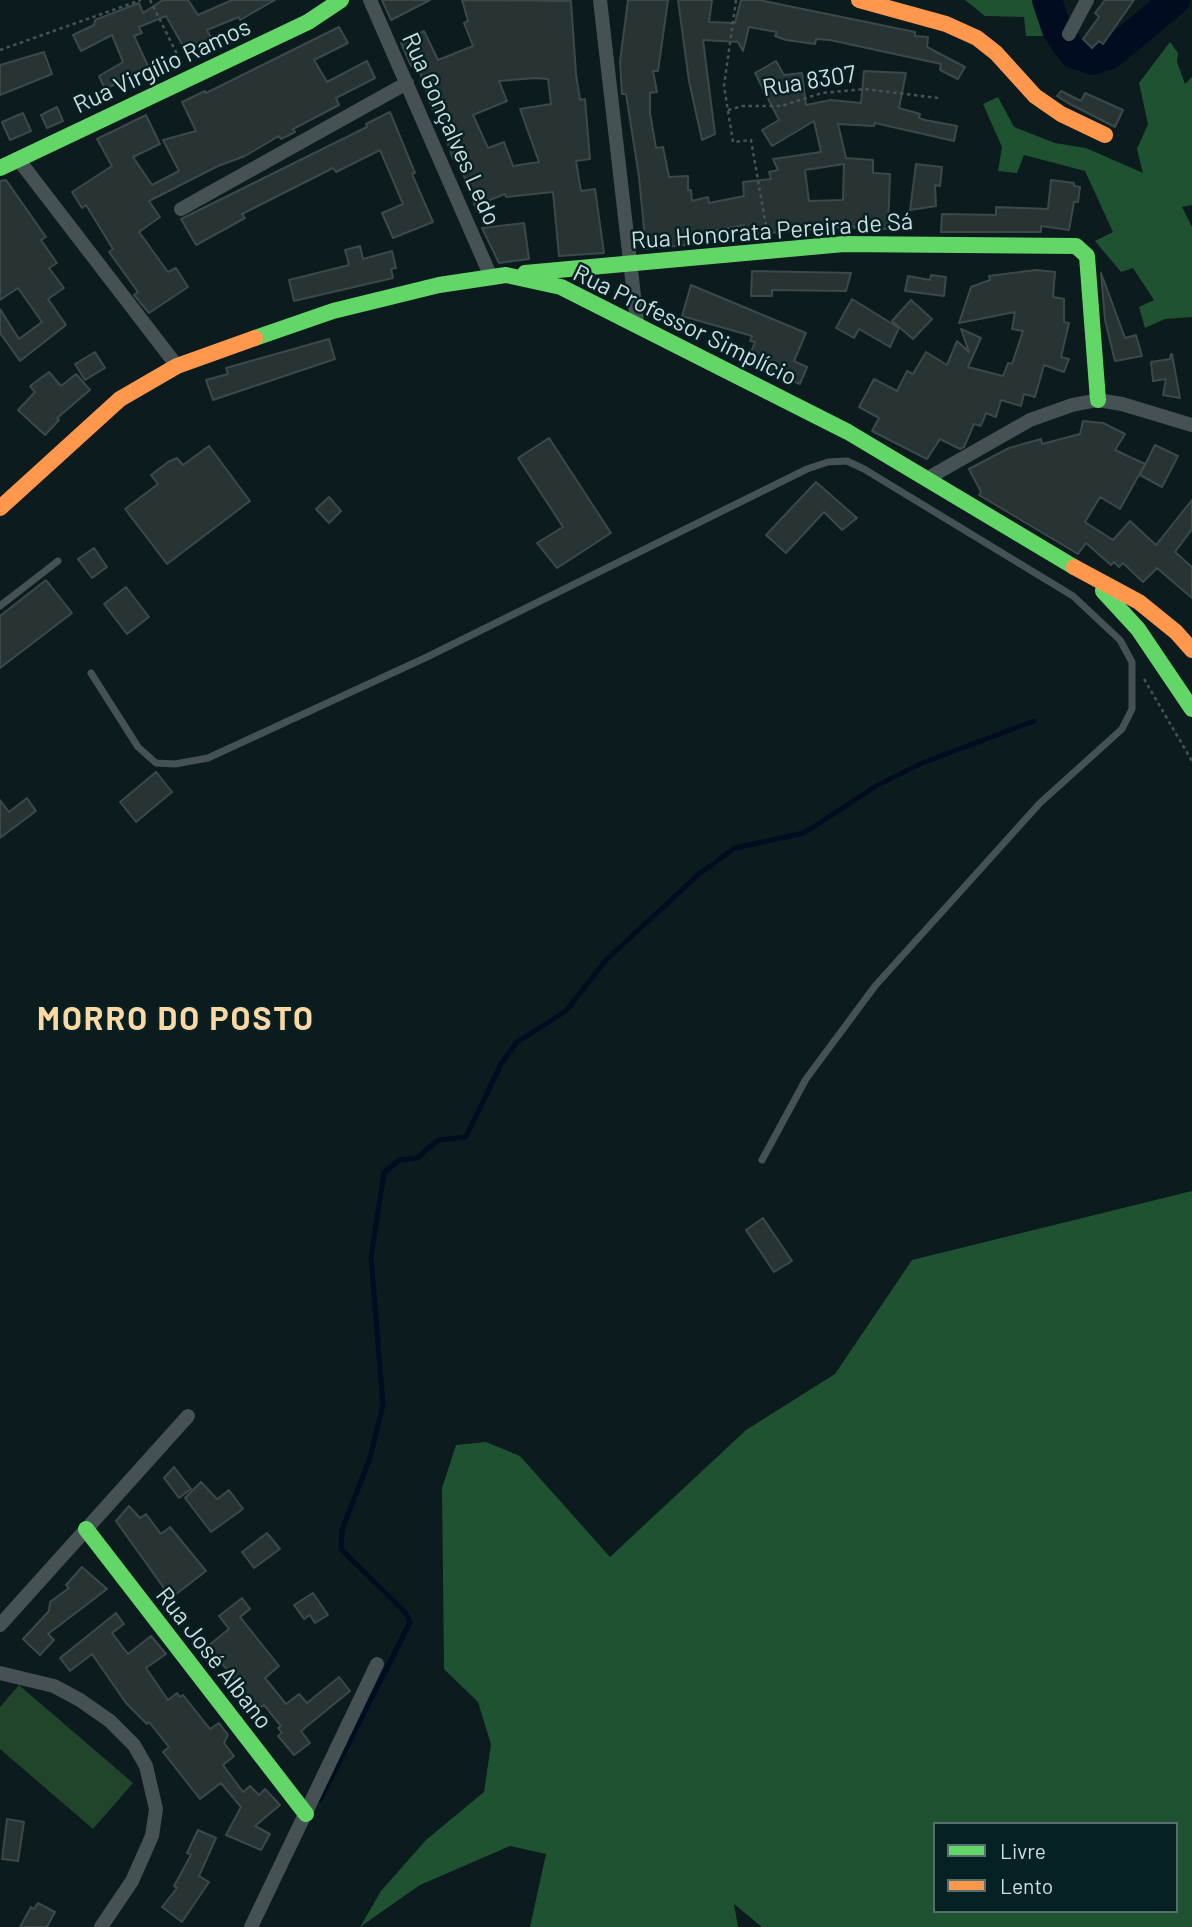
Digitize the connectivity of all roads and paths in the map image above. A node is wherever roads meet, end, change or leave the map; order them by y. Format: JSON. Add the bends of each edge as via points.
{"nodes":[{"id":1,"x":141,"y":0,"type":"edge"},
{"id":2,"x":150,"y":0,"type":"edge"},
{"id":3,"x":341,"y":0,"type":"edge"},
{"id":4,"x":370,"y":0,"type":"edge"},
{"id":5,"x":600,"y":0,"type":"edge"},
{"id":6,"x":736,"y":0,"type":"edge"},
{"id":7,"x":859,"y":0,"type":"edge"},
{"id":8,"x":1087,"y":0,"type":"edge"},
{"id":9,"x":1069,"y":34,"type":"dead end"},
{"id":10,"x":0,"y":50,"type":"edge"},
{"id":11,"x":190,"y":79,"type":"junction"},
{"id":12,"x":407,"y":83,"type":"junction"},
{"id":13,"x":938,"y":98,"type":"dead end"},
{"id":14,"x":728,"y":110,"type":"junction"},
{"id":15,"x":1105,"y":135,"type":"dead end"},
{"id":16,"x":18,"y":159,"type":"junction"},
{"id":17,"x":0,"y":168,"type":"edge"},
{"id":18,"x":181,"y":209,"type":"dead end"},
{"id":19,"x":769,"y":250,"type":"junction"},
{"id":20,"x":630,"y":263,"type":"junction"},
{"id":21,"x":499,"y":276,"type":"junction"},
{"id":22,"x":637,"y":322,"type":"junction"},
{"id":23,"x":177,"y":366,"type":"junction"},
{"id":24,"x":1098,"y":400,"type":"junction"},
{"id":25,"x":1192,"y":425,"type":"edge"},
{"id":26,"x":928,"y":478,"type":"junction"},
{"id":27,"x":0,"y":508,"type":"edge"},
{"id":28,"x":58,"y":561,"type":"dead end"},
{"id":29,"x":1077,"y":569,"type":"junction"},
{"id":30,"x":0,"y":606,"type":"edge"},
{"id":31,"x":1192,"y":650,"type":"edge"},
{"id":32,"x":1132,"y":663,"type":"junction"},
{"id":33,"x":91,"y":673,"type":"dead end"},
{"id":34,"x":1192,"y":709,"type":"edge"},
{"id":35,"x":1192,"y":761,"type":"edge"},
{"id":36,"x":762,"y":1160,"type":"dead end"},
{"id":37,"x":188,"y":1416,"type":"dead end"},
{"id":38,"x":86,"y":1529,"type":"junction"},
{"id":39,"x":0,"y":1625,"type":"edge"},
{"id":40,"x":377,"y":1664,"type":"dead end"},
{"id":41,"x":0,"y":1673,"type":"edge"},
{"id":42,"x":306,"y":1814,"type":"junction"},
{"id":43,"x":102,"y":1927,"type":"edge"},
{"id":44,"x":251,"y":1927,"type":"edge"}],
"edges":[{"from":1,"to":10,"type":"path"},
{"from":2,"to":11,"type":"path"},
{"from":3,"to":11,"type":"street","name":"Rua Virgílio Ramos","via":[[308,22]]},
{"from":4,"to":12,"type":"street","name":"Rua Gonçalves Ledo"},
{"from":5,"to":20,"type":"street"},
{"from":6,"to":14,"type":"path","via":[[723,73]]},
{"from":7,"to":15,"type":"street","via":[[926,17],[977,38],[1035,96]]},
{"from":8,"to":9,"type":"street"},
{"from":11,"to":16,"type":"street","name":"Rua Virgílio Ramos"},
{"from":12,"to":18,"type":"street"},
{"from":12,"to":21,"type":"street","name":"Rua Gonçalves Ledo"},
{"from":13,"to":14,"type":"path","name":"Rua 8307","via":[[865,89],[822,93],[781,106]]},
{"from":14,"to":19,"type":"path","via":[[733,142],[751,140]]},
{"from":16,"to":17,"type":"street","name":"Rua Virgílio Ramos"},
{"from":16,"to":23,"type":"street"},
{"from":19,"to":20,"type":"street","name":"Rua Honorata Pereira de Sá"},
{"from":19,"to":24,"type":"street","name":"Rua Honorata Pereira de Sá","via":[[872,243],[1083,249]]},
{"from":20,"to":21,"type":"street","name":"Rua Honorata Pereira de Sá"},
{"from":20,"to":22,"type":"street"},
{"from":21,"to":22,"type":"street","name":"Rua Professor Simplício","via":[[561,287]]},
{"from":21,"to":23,"type":"street","name":"Rua Professor Simplício","via":[[415,290],[333,311]]},
{"from":22,"to":26,"type":"street","name":"Rua Professor Simplício"},
{"from":23,"to":27,"type":"street","name":"Rua Professor Simplício","via":[[95,419]]},
{"from":24,"to":25,"type":"street"},
{"from":24,"to":26,"type":"street","via":[[1030,420]]},
{"from":26,"to":29,"type":"street","name":"Rua Professor Simplício"},
{"from":28,"to":30,"type":"lane"},
{"from":29,"to":31,"type":"street","name":"Rua Professor Simplício","via":[[1154,613]]},
{"from":29,"to":34,"type":"street","name":"Rua Professor Simplício","via":[[1125,612]]},
{"from":32,"to":33,"type":"lane","via":[[1120,640],[1073,596],[864,469],[838,461],[807,469],[490,626],[208,758],[156,763],[138,747]]},
{"from":32,"to":35,"type":"path"},
{"from":32,"to":36,"type":"lane","via":[[1132,709],[1122,729],[1040,803],[883,977],[806,1079]]},
{"from":37,"to":38,"type":"street"},
{"from":38,"to":39,"type":"street"},
{"from":38,"to":42,"type":"street","name":"Rua José Albano"},
{"from":40,"to":42,"type":"street"},
{"from":41,"to":43,"type":"street","via":[[54,1686],[80,1700],[134,1745],[146,1766],[156,1809],[152,1836],[132,1881]]},
{"from":42,"to":44,"type":"street"}]}
